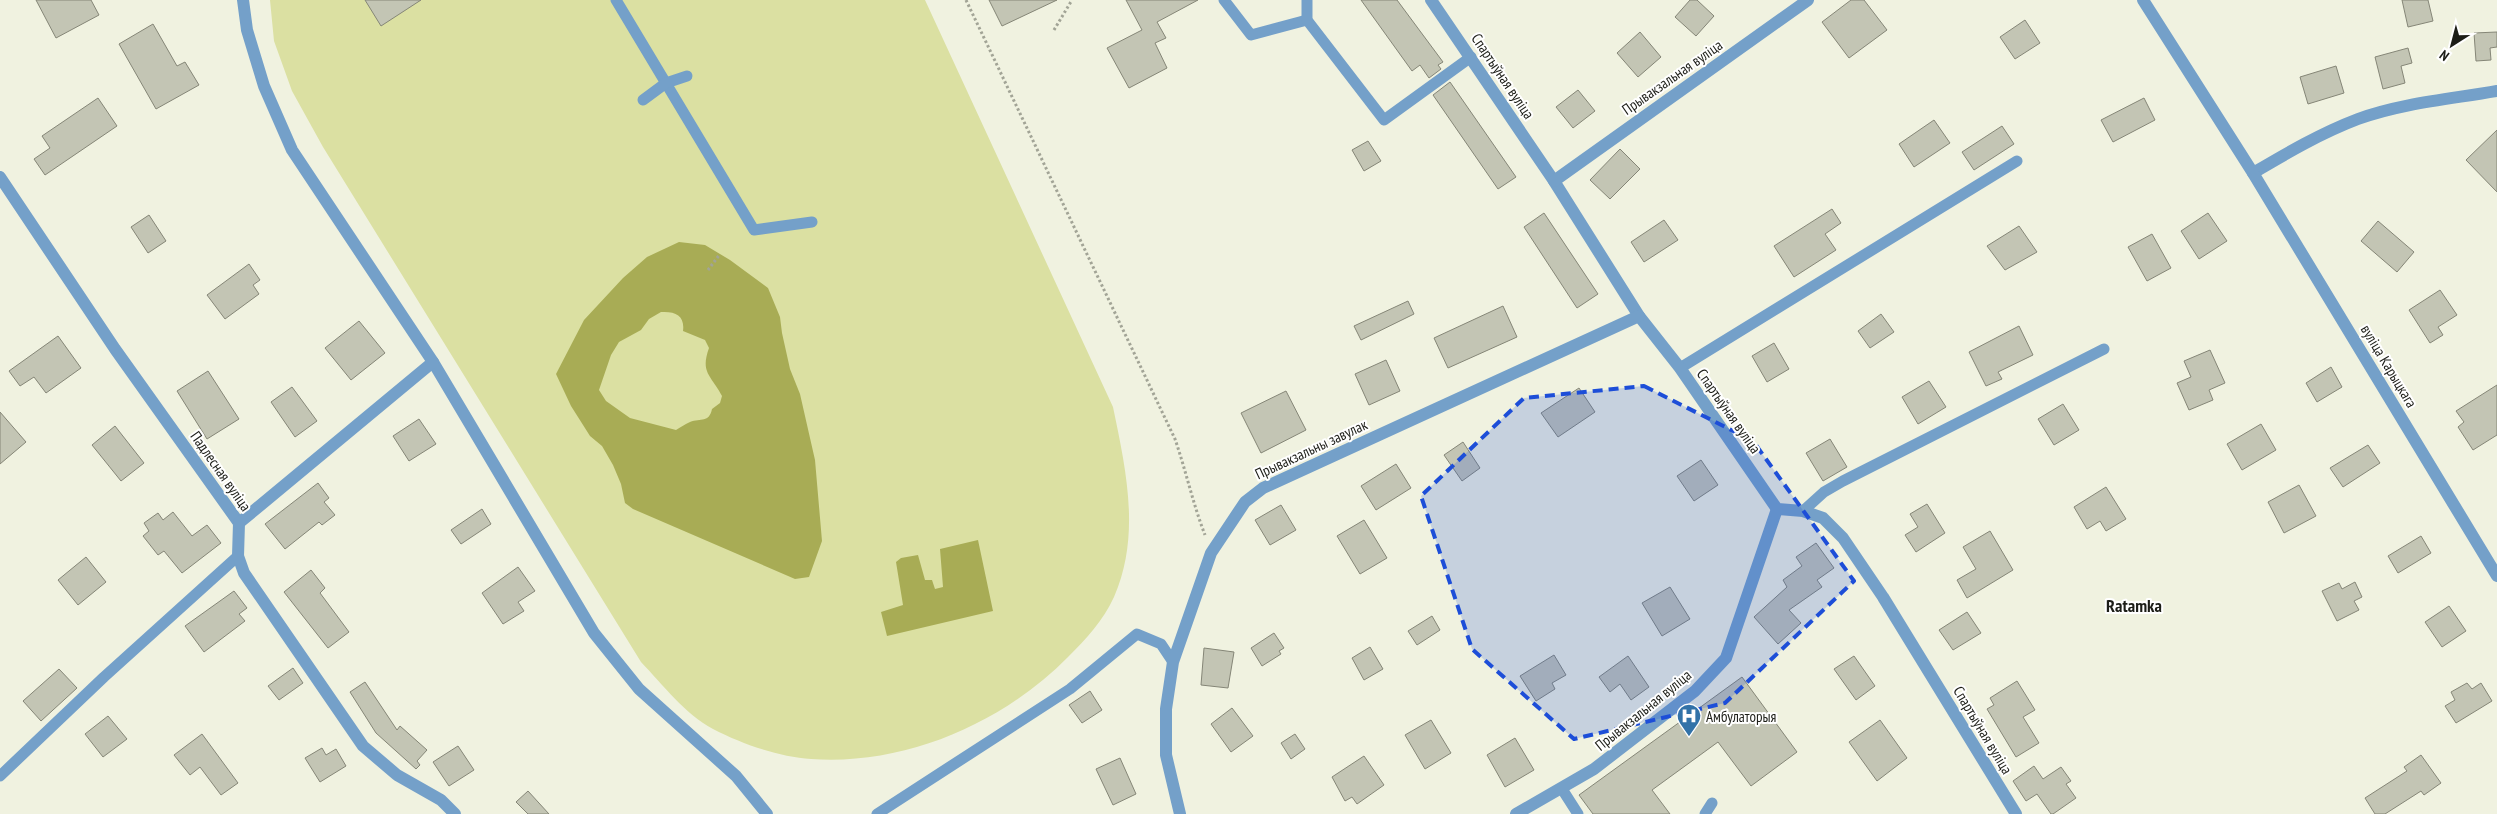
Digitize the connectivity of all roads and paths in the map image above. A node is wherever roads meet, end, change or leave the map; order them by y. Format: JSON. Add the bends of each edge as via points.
{"nodes":[{"id":1,"x":243,"y":0,"type":"edge"},
{"id":2,"x":616,"y":0,"type":"edge"},
{"id":3,"x":966,"y":0,"type":"edge"},
{"id":4,"x":1072,"y":0,"type":"edge"},
{"id":5,"x":1224,"y":0,"type":"edge"},
{"id":6,"x":1307,"y":0,"type":"edge"},
{"id":7,"x":1430,"y":0,"type":"edge"},
{"id":8,"x":1808,"y":0,"type":"edge"},
{"id":9,"x":2145,"y":1,"type":"edge"},
{"id":10,"x":1307,"y":20,"type":"junction"},
{"id":11,"x":1054,"y":30,"type":"dead end"},
{"id":12,"x":1471,"y":57,"type":"junction"},
{"id":13,"x":687,"y":76,"type":"dead end"},
{"id":14,"x":666,"y":83,"type":"junction"},
{"id":15,"x":2497,"y":91,"type":"edge"},
{"id":16,"x":642,"y":100,"type":"dead end"},
{"id":17,"x":2018,"y":160,"type":"dead end"},
{"id":18,"x":2253,"y":173,"type":"junction"},
{"id":19,"x":0,"y":176,"type":"edge"},
{"id":20,"x":1554,"y":181,"type":"junction"},
{"id":21,"x":812,"y":222,"type":"dead end"},
{"id":22,"x":720,"y":254,"type":"dead end"},
{"id":23,"x":708,"y":270,"type":"dead end"},
{"id":24,"x":1639,"y":316,"type":"junction"},
{"id":25,"x":2104,"y":349,"type":"dead end"},
{"id":26,"x":433,"y":362,"type":"junction"},
{"id":27,"x":1680,"y":368,"type":"junction"},
{"id":28,"x":1777,"y":509,"type":"junction"},
{"id":29,"x":1803,"y":511,"type":"junction"},
{"id":30,"x":239,"y":522,"type":"junction"},
{"id":31,"x":1211,"y":553,"type":"junction"},
{"id":32,"x":238,"y":556,"type":"junction"},
{"id":33,"x":2497,"y":576,"type":"edge"},
{"id":34,"x":1173,"y":662,"type":"junction"},
{"id":35,"x":0,"y":776,"type":"edge"},
{"id":36,"x":1562,"y":788,"type":"junction"},
{"id":37,"x":1712,"y":803,"type":"dead end"},
{"id":38,"x":455,"y":814,"type":"edge"},
{"id":39,"x":767,"y":814,"type":"edge"},
{"id":40,"x":877,"y":814,"type":"edge"},
{"id":41,"x":1180,"y":814,"type":"edge"},
{"id":42,"x":1516,"y":814,"type":"edge"},
{"id":43,"x":1578,"y":814,"type":"edge"},
{"id":44,"x":1705,"y":814,"type":"edge"},
{"id":45,"x":2016,"y":814,"type":"edge"}],
"edges":[{"from":1,"to":26,"type":"street","via":[[247,30],[264,86],[292,150]]},
{"from":2,"to":14,"type":"lane"},
{"from":3,"to":31,"type":"path","via":[[1174,439]]},
{"from":4,"to":11,"type":"path"},
{"from":5,"to":10,"type":"lane","via":[[1251,35]]},
{"from":6,"to":10,"type":"lane"},
{"from":7,"to":12,"type":"street","name":"Спартыўная вуліца"},
{"from":8,"to":20,"type":"street","name":"Прывакзальная вуліца"},
{"from":9,"to":18,"type":"street","name":"вуліца Карыцкага"},
{"from":10,"to":12,"type":"lane","via":[[1384,120]]},
{"from":12,"to":20,"type":"street","name":"Спартыўная вуліца"},
{"from":13,"to":14,"type":"lane"},
{"from":14,"to":16,"type":"lane"},
{"from":14,"to":21,"type":"lane","via":[[754,230]]},
{"from":15,"to":18,"type":"street","via":[[2360,118],[2299,146]]},
{"from":17,"to":27,"type":"lane"},
{"from":18,"to":33,"type":"street","name":"вуліца Карыцкага"},
{"from":19,"to":30,"type":"street","name":"Падлесная вуліца","via":[[115,349]]},
{"from":20,"to":24,"type":"street","name":"Спартыўная вуліца"},
{"from":22,"to":23,"type":"path"},
{"from":24,"to":27,"type":"street","name":"Спартыўная вуліца"},
{"from":24,"to":31,"type":"street","name":"Прывакзальны завулак","via":[[1263,488],[1245,502]]},
{"from":25,"to":29,"type":"lane","via":[[1843,480]]},
{"from":26,"to":30,"type":"street"},
{"from":26,"to":39,"type":"street","via":[[594,633],[639,688],[736,776]]},
{"from":27,"to":28,"type":"street","name":"Спартыўная вуліца"},
{"from":28,"to":29,"type":"street","name":"Спартыўная вуліца"},
{"from":28,"to":36,"type":"street","name":"Прывакзальная вуліца","via":[[1726,658],[1695,690],[1594,769]]},
{"from":29,"to":45,"type":"street","name":"Спартыўная вуліца","via":[[1823,518],[1843,538],[1883,597]]},
{"from":30,"to":32,"type":"street","name":"Падлесная вуліца"},
{"from":31,"to":34,"type":"street","name":"Прывакзальны завулак"},
{"from":32,"to":35,"type":"lane"},
{"from":32,"to":38,"type":"street","name":"Падлесная вуліца","via":[[244,573],[362,746],[397,776],[441,800]]},
{"from":34,"to":40,"type":"lane","via":[[1161,644],[1136,634],[1070,689]]},
{"from":34,"to":41,"type":"street","name":"Прывакзальны завулак","via":[[1166,709],[1166,755]]},
{"from":36,"to":42,"type":"street","name":"Прывакзальная вуліца"},
{"from":36,"to":43,"type":"lane"},
{"from":37,"to":44,"type":"lane"}]}
